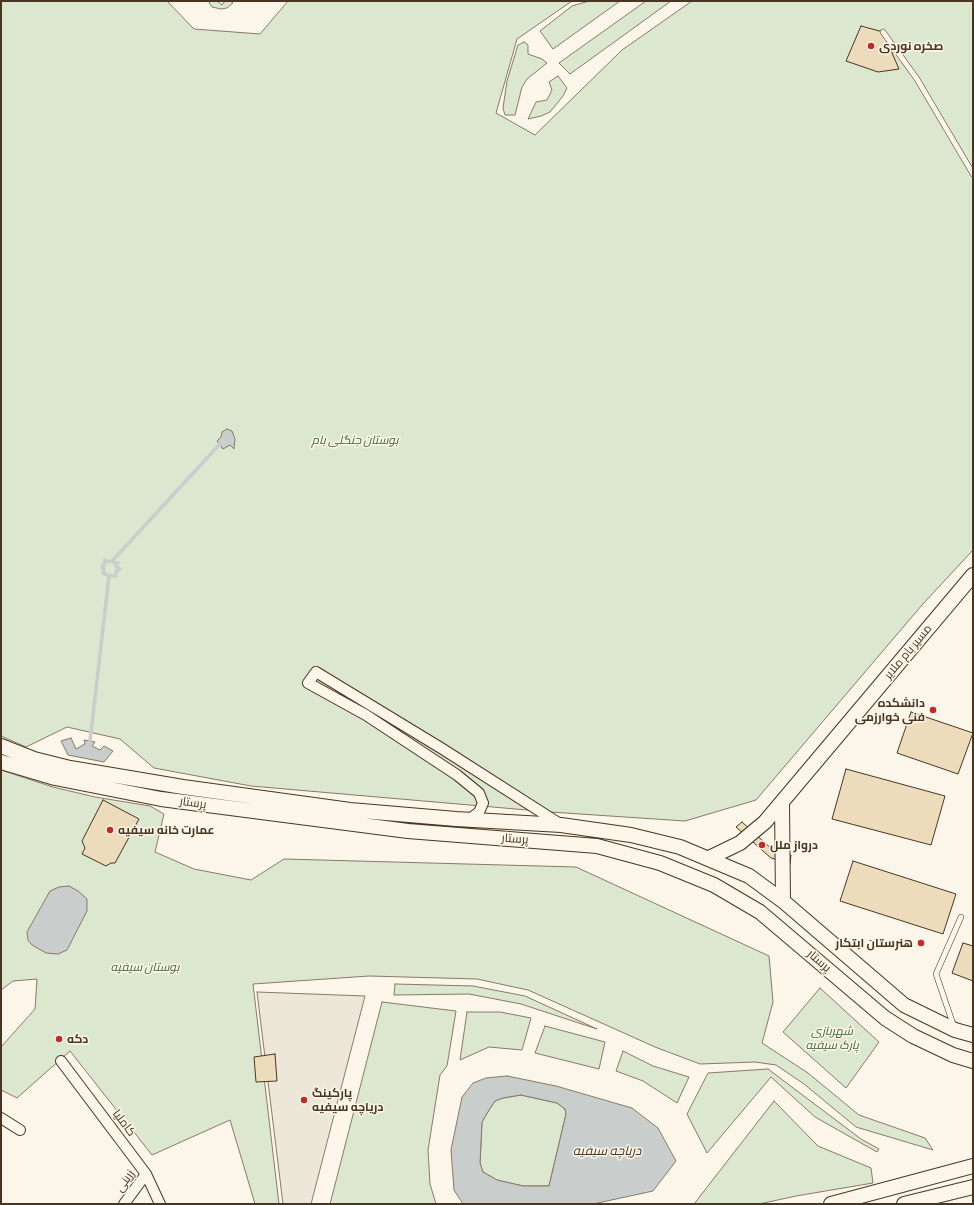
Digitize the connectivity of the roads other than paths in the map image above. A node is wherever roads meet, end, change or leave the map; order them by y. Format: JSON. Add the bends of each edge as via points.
{"nodes":[{"id":1,"x":883,"y":32,"type":"dead end"},
{"id":2,"x":973,"y":174,"type":"edge"},
{"id":3,"x":973,"y":575,"type":"edge"},
{"id":4,"x":1,"y":746,"type":"edge"},
{"id":5,"x":1,"y":762,"type":"edge"},
{"id":6,"x":782,"y":802,"type":"junction"},
{"id":7,"x":470,"y":820,"type":"junction"},
{"id":8,"x":561,"y":825,"type":"junction"},
{"id":9,"x":709,"y":858,"type":"junction"},
{"id":10,"x":783,"y":901,"type":"junction"},
{"id":11,"x":961,"y":917,"type":"dead end"},
{"id":12,"x":955,"y":1030,"type":"junction"},
{"id":13,"x":973,"y":1035,"type":"edge"},
{"id":14,"x":61,"y":1061,"type":"dead end"},
{"id":15,"x":972,"y":1061,"type":"edge"},
{"id":16,"x":1,"y":1118,"type":"edge"},
{"id":17,"x":20,"y":1130,"type":"dead end"},
{"id":18,"x":973,"y":1166,"type":"edge"},
{"id":19,"x":146,"y":1174,"type":"junction"},
{"id":20,"x":973,"y":1187,"type":"edge"},
{"id":21,"x":124,"y":1204,"type":"edge"},
{"id":22,"x":160,"y":1204,"type":"edge"},
{"id":23,"x":831,"y":1204,"type":"edge"},
{"id":24,"x":904,"y":1204,"type":"edge"}],
"edges":[{"from":1,"to":2,"type":"lane","via":[[917,79]]},
{"from":3,"to":6,"type":"main road","name":"مسیر بام ملایر"},
{"from":4,"to":7,"type":"main road","name":"پرستار","via":[[34,759],[70,768],[183,787],[350,810]]},
{"from":5,"to":15,"type":"main road","name":"پرستار","via":[[55,778],[161,799],[408,831],[597,846],[654,861],[714,885],[754,909],[886,1018],[913,1036]]},
{"from":6,"to":9,"type":"main road","name":"مسیر بام ملایر","via":[[766,822],[740,843]]},
{"from":6,"to":10,"type":"main road"},
{"from":7,"to":8,"type":"main road","name":"پرستار"},
{"from":7,"to":8,"type":"street","via":[[479,812],[483,803],[479,794],[457,775],[366,715],[308,683],[316,672]]},
{"from":8,"to":9,"type":"main road","name":"پرستار","via":[[631,834]]},
{"from":9,"to":10,"type":"main road","name":"پرستار","via":[[749,876]]},
{"from":10,"to":12,"type":"main road","name":"پرستار","via":[[904,1005]]},
{"from":11,"to":12,"type":"lane","via":[[936,974]]},
{"from":12,"to":13,"type":"main road","name":"پرستار"},
{"from":14,"to":19,"type":"street","name":"کاملیا"},
{"from":16,"to":17,"type":"street"},
{"from":18,"to":23,"type":"main road"},
{"from":19,"to":21,"type":"street","name":"زرینی"},
{"from":19,"to":22,"type":"street","name":"کاملیا"},
{"from":20,"to":24,"type":"main road"}]}
